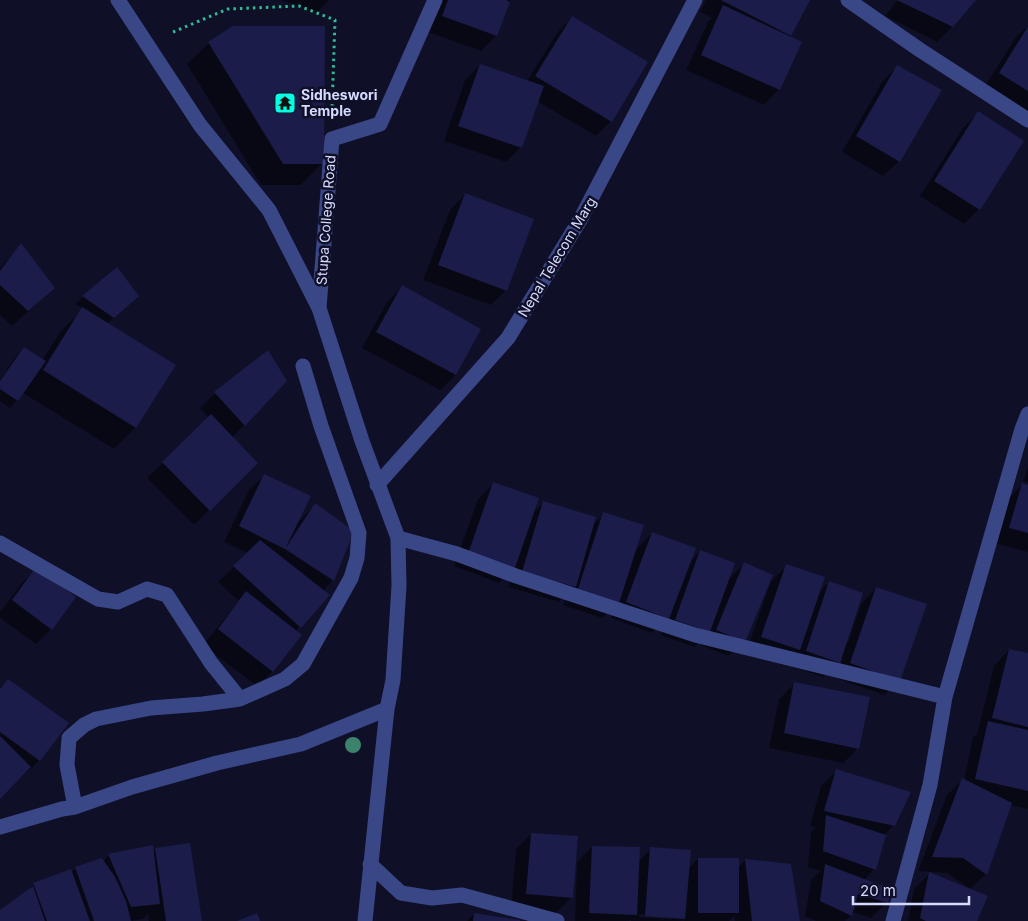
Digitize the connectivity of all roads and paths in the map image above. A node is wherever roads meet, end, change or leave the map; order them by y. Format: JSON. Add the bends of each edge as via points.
{"nodes":[{"id":1,"x":118,"y":0,"type":"edge"},
{"id":2,"x":435,"y":0,"type":"edge"},
{"id":3,"x":695,"y":0,"type":"edge"},
{"id":4,"x":848,"y":0,"type":"edge"},
{"id":5,"x":147,"y":43,"type":"junction"},
{"id":6,"x":1028,"y":120,"type":"edge"},
{"id":7,"x":332,"y":139,"type":"junction"},
{"id":8,"x":319,"y":308,"type":"junction"},
{"id":9,"x":303,"y":366,"type":"dead end"},
{"id":10,"x":1028,"y":414,"type":"edge"},
{"id":11,"x":377,"y":485,"type":"junction"},
{"id":12,"x":398,"y":538,"type":"junction"},
{"id":13,"x":0,"y":543,"type":"edge"},
{"id":14,"x":945,"y":697,"type":"junction"},
{"id":15,"x":240,"y":699,"type":"junction"},
{"id":16,"x":387,"y":709,"type":"junction"},
{"id":17,"x":75,"y":807,"type":"junction"},
{"id":18,"x":0,"y":827,"type":"edge"},
{"id":19,"x":370,"y":864,"type":"junction"},
{"id":20,"x":365,"y":921,"type":"edge"},
{"id":21,"x":556,"y":921,"type":"edge"},
{"id":22,"x":893,"y":921,"type":"edge"}],
"edges":[{"from":1,"to":5,"type":"street"},
{"from":2,"to":7,"type":"street","name":"Stupa College Road","via":[[380,124]]},
{"from":3,"to":11,"type":"street","name":"Nepal Telecom Marg","via":[[580,220],[508,338]]},
{"from":4,"to":6,"type":"street"},
{"from":5,"to":7,"type":"path","via":[[228,9],[299,6],[335,20]]},
{"from":5,"to":8,"type":"street","via":[[200,125],[269,210]]},
{"from":7,"to":8,"type":"street","name":"Stupa College Road"},
{"from":8,"to":11,"type":"street"},
{"from":9,"to":15,"type":"street","via":[[359,533],[358,552],[351,578],[303,664],[285,679]]},
{"from":10,"to":14,"type":"street"},
{"from":11,"to":12,"type":"street"},
{"from":12,"to":14,"type":"street","via":[[457,554],[695,635]]},
{"from":12,"to":16,"type":"street","via":[[399,586],[393,680]]},
{"from":13,"to":15,"type":"street","via":[[98,599],[118,602],[147,589],[167,595],[211,663]]},
{"from":14,"to":22,"type":"street","via":[[930,785]]},
{"from":15,"to":17,"type":"street","via":[[151,708],[96,719],[84,725],[69,738],[67,765]]},
{"from":16,"to":17,"type":"street","via":[[300,744],[217,763]]},
{"from":16,"to":19,"type":"street"},
{"from":17,"to":18,"type":"street"},
{"from":19,"to":20,"type":"street"},
{"from":19,"to":21,"type":"street","via":[[401,893],[432,898],[462,895]]}]}
